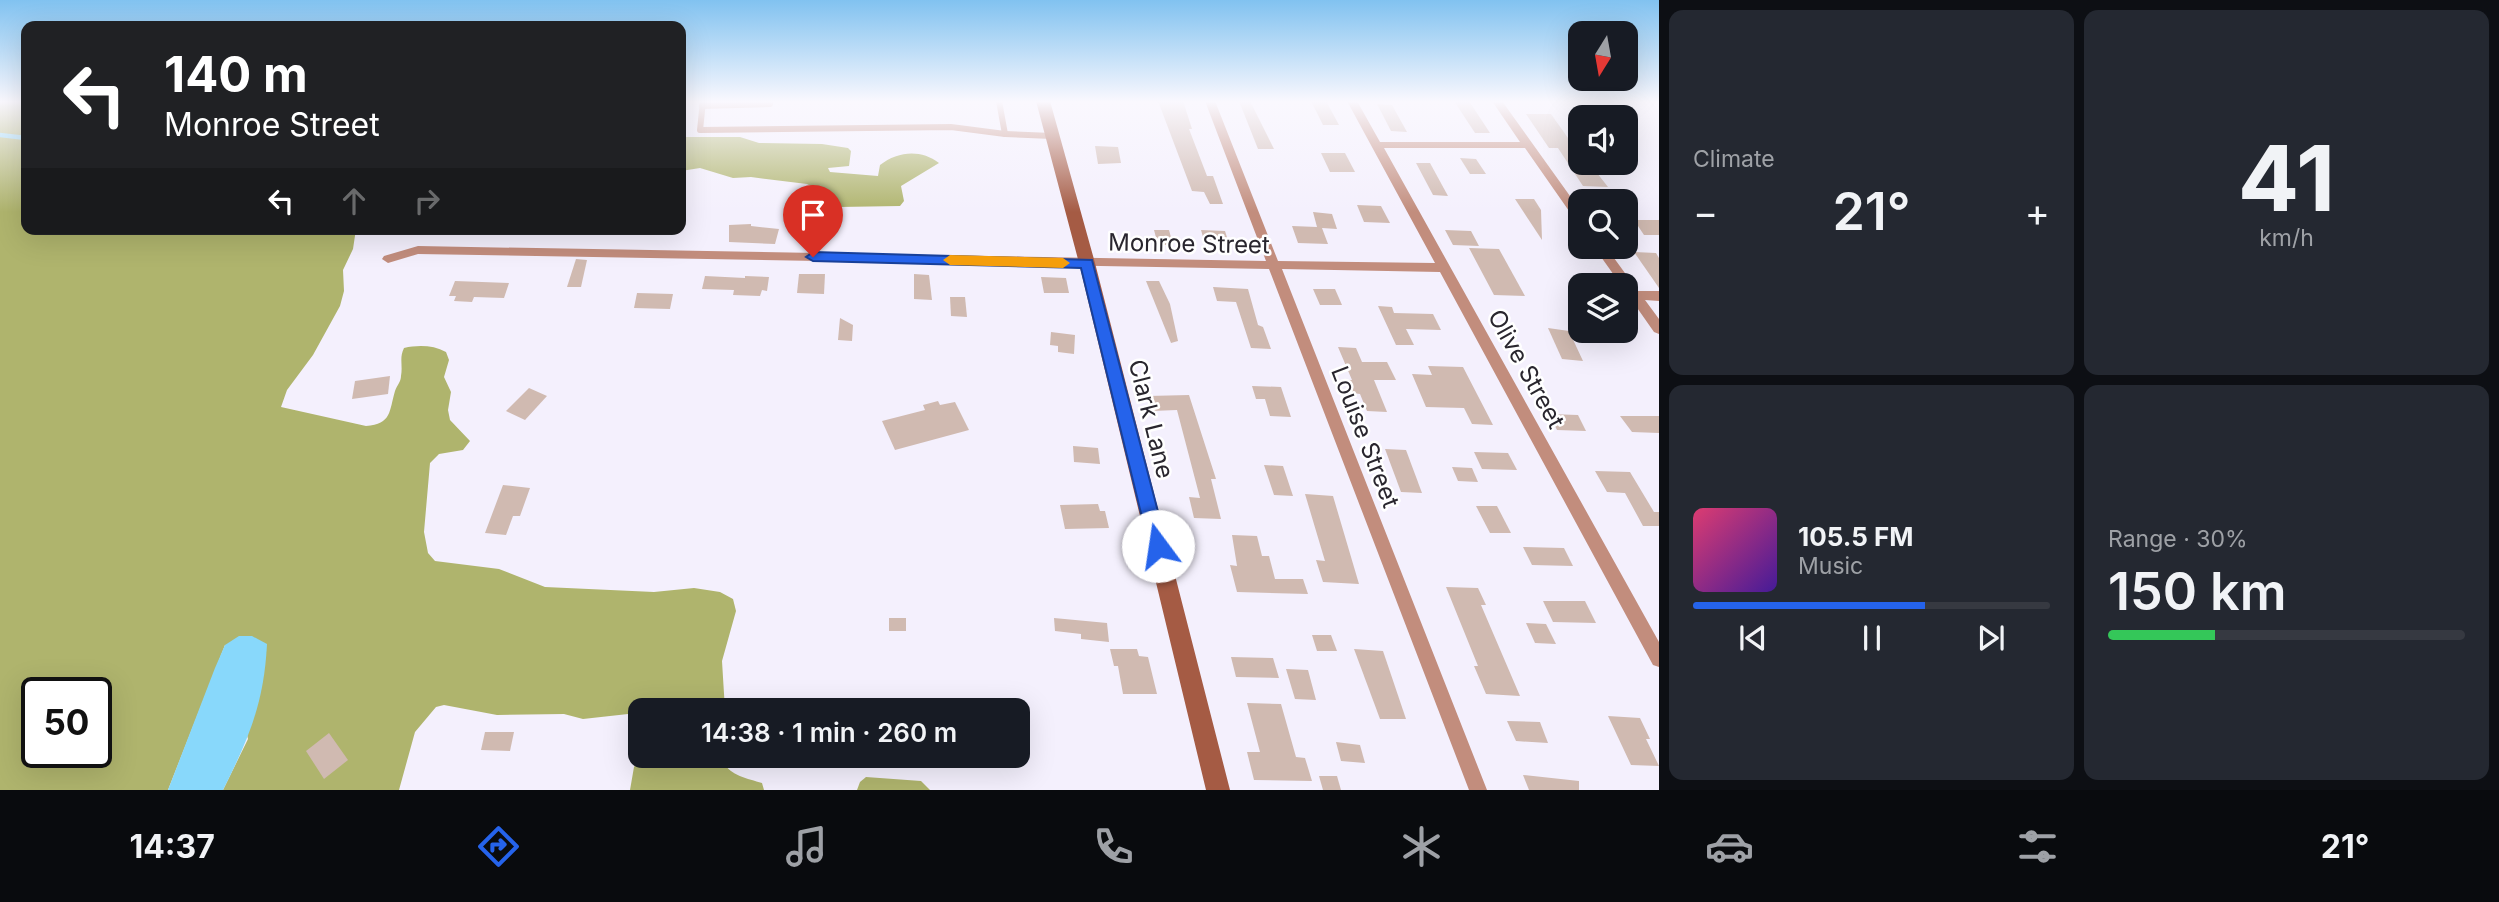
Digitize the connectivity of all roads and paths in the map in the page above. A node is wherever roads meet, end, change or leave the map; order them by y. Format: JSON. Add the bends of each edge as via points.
{"nodes":[{"id":1,"x":1053,"y":138,"type":"edge"},
{"id":2,"x":1224,"y":138,"type":"edge"},
{"id":3,"x":1372,"y":138,"type":"edge"},
{"id":4,"x":1523,"y":138,"type":"edge"},
{"id":5,"x":1376,"y":145,"type":"junction"},
{"id":6,"x":1528,"y":145,"type":"junction"},
{"id":7,"x":1568,"y":201,"type":"edge"},
{"id":8,"x":388,"y":259,"type":"dead end"},
{"id":9,"x":1087,"y":263,"type":"junction"},
{"id":10,"x":1274,"y":266,"type":"junction"},
{"id":11,"x":1445,"y":268,"type":"junction"},
{"id":12,"x":1638,"y":295,"type":"edge"},
{"id":13,"x":1659,"y":296,"type":"edge"},
{"id":14,"x":1638,"y":299,"type":"edge"},
{"id":15,"x":1659,"y":329,"type":"edge"},
{"id":16,"x":1659,"y":659,"type":"edge"},
{"id":17,"x":1217,"y":790,"type":"edge"},
{"id":18,"x":1478,"y":790,"type":"edge"}],
"edges":[{"from":1,"to":9,"type":"main road","name":"Clark Lane"},
{"from":2,"to":10,"type":"street","name":"Louise Street"},
{"from":3,"to":5,"type":"street","name":"Olive Street"},
{"from":4,"to":6,"type":"street"},
{"from":5,"to":6,"type":"street"},
{"from":5,"to":11,"type":"street","name":"Olive Street"},
{"from":6,"to":7,"type":"street"},
{"from":8,"to":9,"type":"street","name":"Monroe Street","via":[[418,250]]},
{"from":9,"to":10,"type":"street","name":"Monroe Street"},
{"from":9,"to":17,"type":"main road","name":"Clark Lane"},
{"from":10,"to":11,"type":"street","name":"Monroe Street"},
{"from":10,"to":18,"type":"street","name":"Louise Street"},
{"from":11,"to":16,"type":"street","name":"Olive Street"},
{"from":12,"to":13,"type":"street"},
{"from":14,"to":15,"type":"street"}]}
